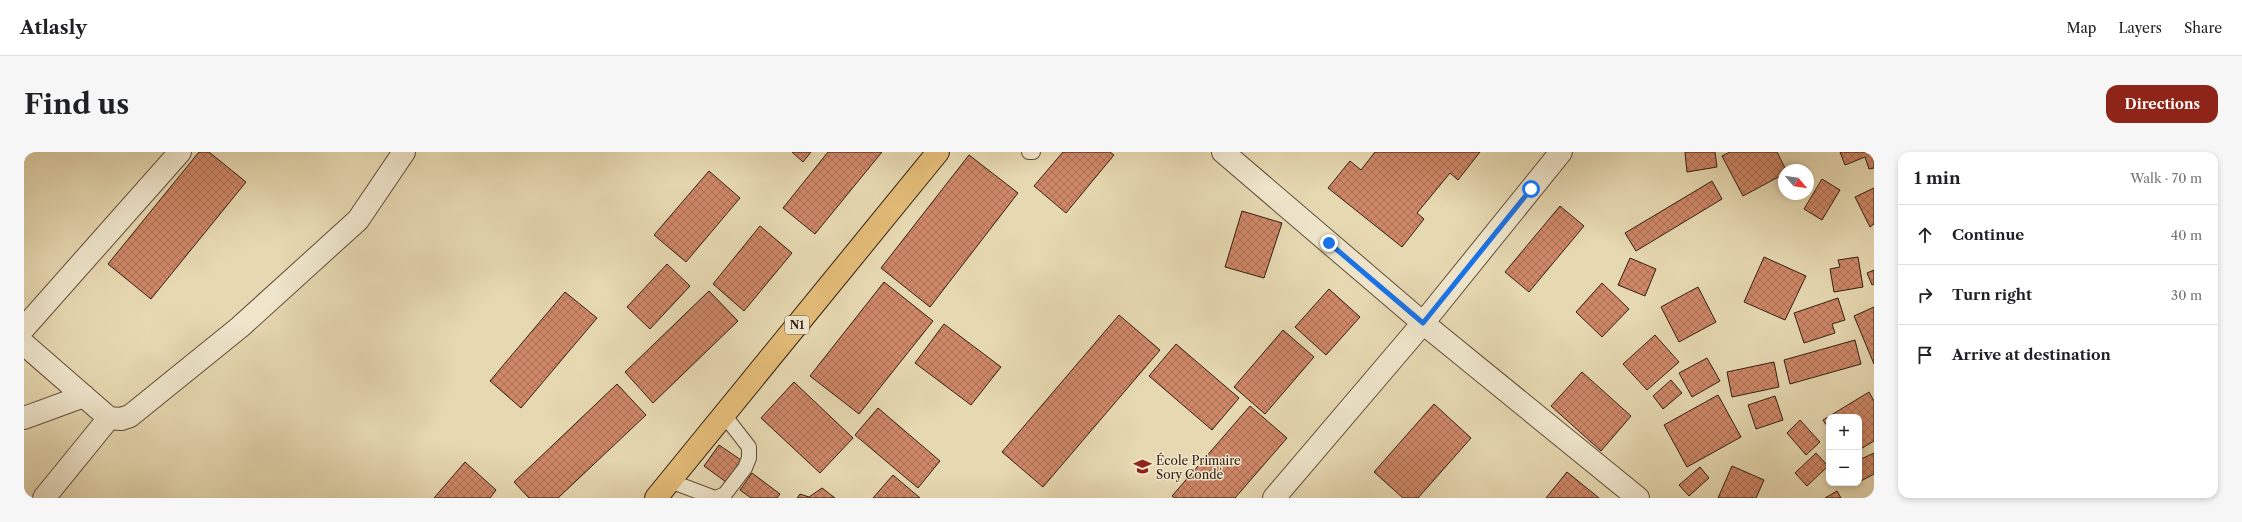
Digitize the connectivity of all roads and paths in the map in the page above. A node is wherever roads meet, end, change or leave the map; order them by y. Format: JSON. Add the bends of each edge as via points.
{"nodes":[{"id":1,"x":180,"y":152,"type":"edge"},
{"id":2,"x":404,"y":152,"type":"edge"},
{"id":3,"x":938,"y":152,"type":"edge"},
{"id":4,"x":1029,"y":152,"type":"edge"},
{"id":5,"x":1033,"y":152,"type":"edge"},
{"id":6,"x":1223,"y":152,"type":"edge"},
{"id":7,"x":1561,"y":152,"type":"edge"},
{"id":8,"x":1423,"y":323,"type":"junction"},
{"id":9,"x":24,"y":328,"type":"edge"},
{"id":10,"x":24,"y":344,"type":"edge"},
{"id":11,"x":84,"y":396,"type":"junction"},
{"id":12,"x":724,"y":415,"type":"junction"},
{"id":13,"x":24,"y":418,"type":"edge"},
{"id":14,"x":110,"y":418,"type":"junction"},
{"id":15,"x":670,"y":480,"type":"junction"},
{"id":16,"x":44,"y":498,"type":"edge"},
{"id":17,"x":656,"y":498,"type":"edge"},
{"id":18,"x":715,"y":498,"type":"edge"},
{"id":19,"x":1274,"y":498,"type":"edge"},
{"id":20,"x":1638,"y":498,"type":"edge"}],
"edges":[{"from":1,"to":9,"type":"street"},
{"from":2,"to":14,"type":"street","via":[[358,220],[240,328],[130,416]]},
{"from":3,"to":12,"type":"highway","number":"N1"},
{"from":4,"to":5,"type":"lane"},
{"from":6,"to":8,"type":"street"},
{"from":7,"to":8,"type":"street"},
{"from":8,"to":19,"type":"street"},
{"from":8,"to":20,"type":"street"},
{"from":10,"to":11,"type":"street"},
{"from":11,"to":13,"type":"street"},
{"from":11,"to":14,"type":"street"},
{"from":12,"to":15,"type":"highway","number":"N1"},
{"from":12,"to":18,"type":"lane","via":[[749,447],[749,458],[745,468],[725,494]]},
{"from":14,"to":16,"type":"street"},
{"from":15,"to":17,"type":"highway","number":"N1"},
{"from":15,"to":18,"type":"lane"}]}
